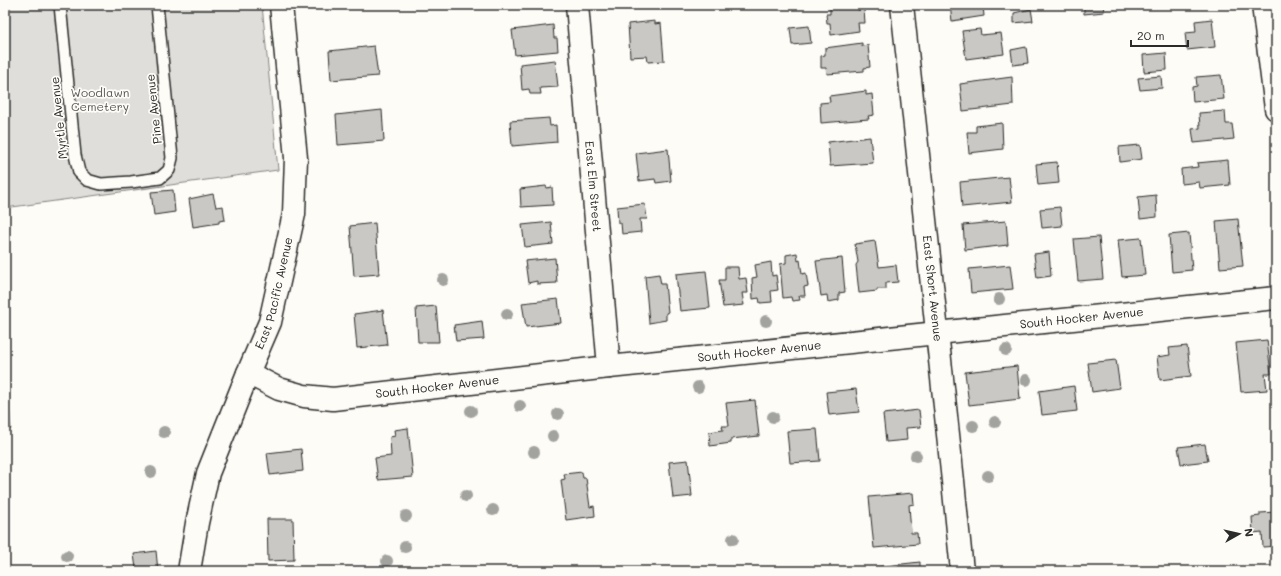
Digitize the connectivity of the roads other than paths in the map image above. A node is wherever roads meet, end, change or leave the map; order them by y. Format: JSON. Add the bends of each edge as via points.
{"nodes":[{"id":1,"x":60,"y":5,"type":"edge"},
{"id":2,"x":157,"y":5,"type":"edge"},
{"id":3,"x":281,"y":5,"type":"edge"},
{"id":4,"x":577,"y":5,"type":"edge"},
{"id":5,"x":902,"y":5,"type":"edge"},
{"id":6,"x":1263,"y":5,"type":"edge"},
{"id":7,"x":1276,"y":109,"type":"edge"},
{"id":8,"x":131,"y":182,"type":"joint"},
{"id":9,"x":1276,"y":298,"type":"edge"},
{"id":10,"x":936,"y":333,"type":"junction"},
{"id":11,"x":609,"y":367,"type":"junction"},
{"id":12,"x":248,"y":373,"type":"junction"},
{"id":13,"x":189,"y":571,"type":"edge"},
{"id":14,"x":962,"y":571,"type":"edge"}],
"edges":[{"from":1,"to":8,"type":"lane","name":"Myrtle Avenue","via":[[75,155],[79,172],[88,180],[100,184]]},
{"from":2,"to":8,"type":"lane","name":"Pine Avenue","via":[[172,158],[169,170],[160,178]]},
{"from":3,"to":12,"type":"street","name":"East Pacific Avenue","via":[[296,158],[294,214],[270,322]]},
{"from":4,"to":11,"type":"street","name":"East Elm Street"},
{"from":5,"to":10,"type":"street","name":"East Short Avenue"},
{"from":6,"to":7,"type":"street"},
{"from":9,"to":10,"type":"street","name":"South Hocker Avenue"},
{"from":10,"to":11,"type":"street","name":"South Hocker Avenue"},
{"from":10,"to":14,"type":"street","name":"East Short Avenue"},
{"from":11,"to":12,"type":"street","name":"South Hocker Avenue","via":[[333,399],[304,396],[279,389]]},
{"from":12,"to":13,"type":"street","name":"East Pacific Avenue","via":[[208,473]]}]}
